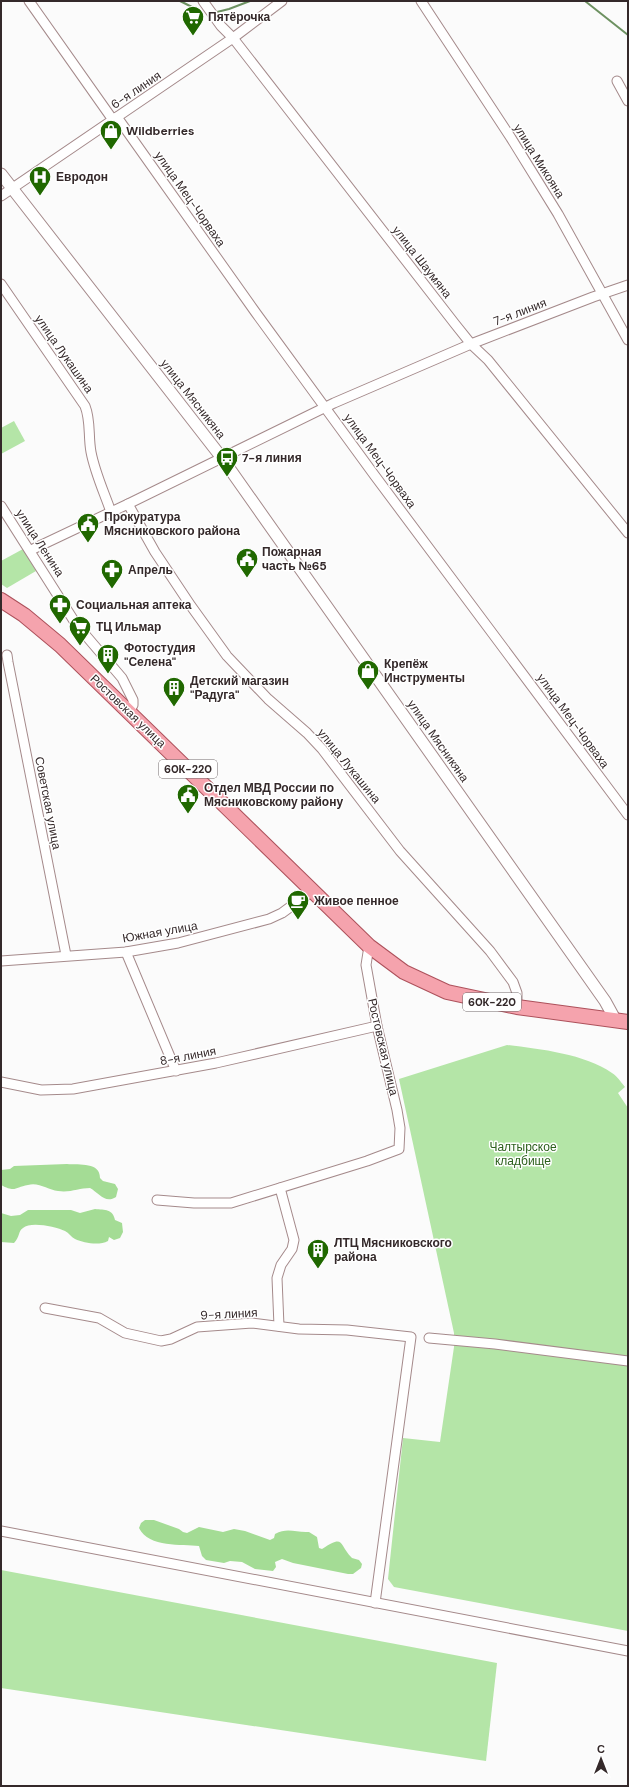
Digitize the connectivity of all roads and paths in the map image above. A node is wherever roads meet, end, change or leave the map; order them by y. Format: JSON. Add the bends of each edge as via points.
{"nodes":[{"id":1,"x":29,"y":1,"type":"edge"},
{"id":2,"x":282,"y":1,"type":"edge"},
{"id":3,"x":421,"y":1,"type":"edge"},
{"id":4,"x":204,"y":3,"type":"edge"},
{"id":5,"x":233,"y":38,"type":"junction"},
{"id":6,"x":617,"y":81,"type":"dead end"},
{"id":7,"x":628,"y":101,"type":"edge"},
{"id":8,"x":115,"y":119,"type":"junction"},
{"id":9,"x":1,"y":174,"type":"edge"},
{"id":10,"x":12,"y":188,"type":"junction"},
{"id":11,"x":1,"y":196,"type":"edge"},
{"id":12,"x":1,"y":284,"type":"edge"},
{"id":13,"x":628,"y":285,"type":"edge"},
{"id":14,"x":602,"y":293,"type":"junction"},
{"id":15,"x":628,"y":340,"type":"edge"},
{"id":16,"x":471,"y":344,"type":"junction"},
{"id":17,"x":326,"y":407,"type":"junction"},
{"id":18,"x":222,"y":458,"type":"junction"},
{"id":19,"x":128,"y":504,"type":"junction"},
{"id":20,"x":1,"y":506,"type":"edge"},
{"id":21,"x":111,"y":512,"type":"junction"},
{"id":22,"x":628,"y":533,"type":"edge"},
{"id":23,"x":30,"y":550,"type":"junction"},
{"id":24,"x":1,"y":600,"type":"edge"},
{"id":25,"x":8,"y":655,"type":"dead end"},
{"id":26,"x":129,"y":712,"type":"junction"},
{"id":27,"x":628,"y":815,"type":"edge"},
{"id":28,"x":312,"y":891,"type":"junction"},
{"id":29,"x":369,"y":946,"type":"junction"},
{"id":30,"x":126,"y":952,"type":"junction"},
{"id":31,"x":66,"y":955,"type":"junction"},
{"id":32,"x":1,"y":961,"type":"edge"},
{"id":33,"x":517,"y":1007,"type":"junction"},
{"id":34,"x":622,"y":1021,"type":"edge"},
{"id":35,"x":377,"y":1026,"type":"junction"},
{"id":36,"x":176,"y":1071,"type":"junction"},
{"id":37,"x":1,"y":1082,"type":"edge"},
{"id":38,"x":280,"y":1188,"type":"junction"},
{"id":39,"x":157,"y":1200,"type":"dead end"},
{"id":40,"x":45,"y":1308,"type":"dead end"},
{"id":41,"x":278,"y":1326,"type":"junction"},
{"id":42,"x":429,"y":1338,"type":"dead end"},
{"id":43,"x":628,"y":1361,"type":"edge"},
{"id":44,"x":1,"y":1531,"type":"edge"},
{"id":45,"x":375,"y":1603,"type":"junction"},
{"id":46,"x":628,"y":1651,"type":"edge"}],
"edges":[{"from":1,"to":8,"type":"street","name":"улица Мец-Чорваха"},
{"from":2,"to":5,"type":"street","name":"6-я линия"},
{"from":3,"to":14,"type":"street","name":"улица Микояна","via":[[515,144]]},
{"from":4,"to":5,"type":"street","name":"улица Шаумяна"},
{"from":5,"to":8,"type":"street","name":"6-я линия"},
{"from":5,"to":16,"type":"street","name":"улица Шаумяна"},
{"from":6,"to":7,"type":"street"},
{"from":8,"to":10,"type":"street","name":"6-я линия"},
{"from":8,"to":17,"type":"street","name":"улица Мец-Чорваха"},
{"from":9,"to":10,"type":"street","name":"улица Мясникяна"},
{"from":10,"to":11,"type":"street","name":"6-я линия"},
{"from":10,"to":18,"type":"street","name":"улица Мясникяна"},
{"from":12,"to":21,"type":"street","name":"улица Лукашина","via":[[85,406],[90,424],[93,462]]},
{"from":13,"to":14,"type":"street","name":"7-я линия"},
{"from":14,"to":15,"type":"street","name":"улица Микояна"},
{"from":14,"to":16,"type":"street","name":"7-я линия"},
{"from":16,"to":17,"type":"street","name":"7-я линия"},
{"from":16,"to":22,"type":"street","name":"улица Шаумяна","via":[[488,360]]},
{"from":17,"to":18,"type":"street","name":"7-я линия"},
{"from":17,"to":27,"type":"street","name":"улица Мец-Чорваха","via":[[450,578]]},
{"from":18,"to":19,"type":"street","name":"7-я линия"},
{"from":18,"to":34,"type":"street","name":"улица Мясникяна","via":[[605,1001]]},
{"from":19,"to":21,"type":"street","name":"7-я линия"},
{"from":19,"to":33,"type":"street","name":"улица Лукашина","via":[[191,606],[227,656],[322,749],[400,851],[490,951],[513,982],[517,993]]},
{"from":20,"to":23,"type":"street","name":"улица Ленина"},
{"from":21,"to":23,"type":"street","name":"7-я линия"},
{"from":23,"to":26,"type":"street","name":"улица Ленина","via":[[76,624],[122,678],[133,700]]},
{"from":24,"to":26,"type":"main road","name":"Ростовская улица","number":"60К-220","via":[[39,627]]},
{"from":25,"to":31,"type":"street","name":"Советская улица"},
{"from":26,"to":28,"type":"main road","name":"Ростовская улица","number":"60К-220"},
{"from":28,"to":29,"type":"main road","name":"Ростовская улица","number":"60К-220"},
{"from":28,"to":30,"type":"street","name":"Южная улица","via":[[282,913],[252,924],[178,943]]},
{"from":29,"to":33,"type":"main road","name":"Ростовская улица","number":"60К-220","via":[[404,972],[432,986],[463,996]]},
{"from":29,"to":35,"type":"street","name":"Ростовская улица","via":[[366,965]]},
{"from":30,"to":31,"type":"street","name":"Южная улица"},
{"from":30,"to":36,"type":"street"},
{"from":31,"to":32,"type":"street","name":"Южная улица"},
{"from":33,"to":34,"type":"main road","name":"Ростовская улица","number":"60К-220"},
{"from":35,"to":36,"type":"street","name":"8-я линия"},
{"from":35,"to":38,"type":"street","name":"Ростовская улица","via":[[397,1110],[400,1128],[399,1149]]},
{"from":36,"to":37,"type":"street","name":"8-я линия","via":[[73,1089],[26,1088]]},
{"from":38,"to":39,"type":"street","via":[[231,1203]]},
{"from":38,"to":41,"type":"street","via":[[294,1240],[277,1278]]},
{"from":40,"to":41,"type":"street","name":"9-я линия","via":[[99,1318],[125,1333],[161,1340],[205,1326],[252,1323]]},
{"from":41,"to":45,"type":"street","name":"9-я линия","via":[[411,1336]]},
{"from":42,"to":43,"type":"street"},
{"from":44,"to":45,"type":"street"},
{"from":45,"to":46,"type":"street"}]}
